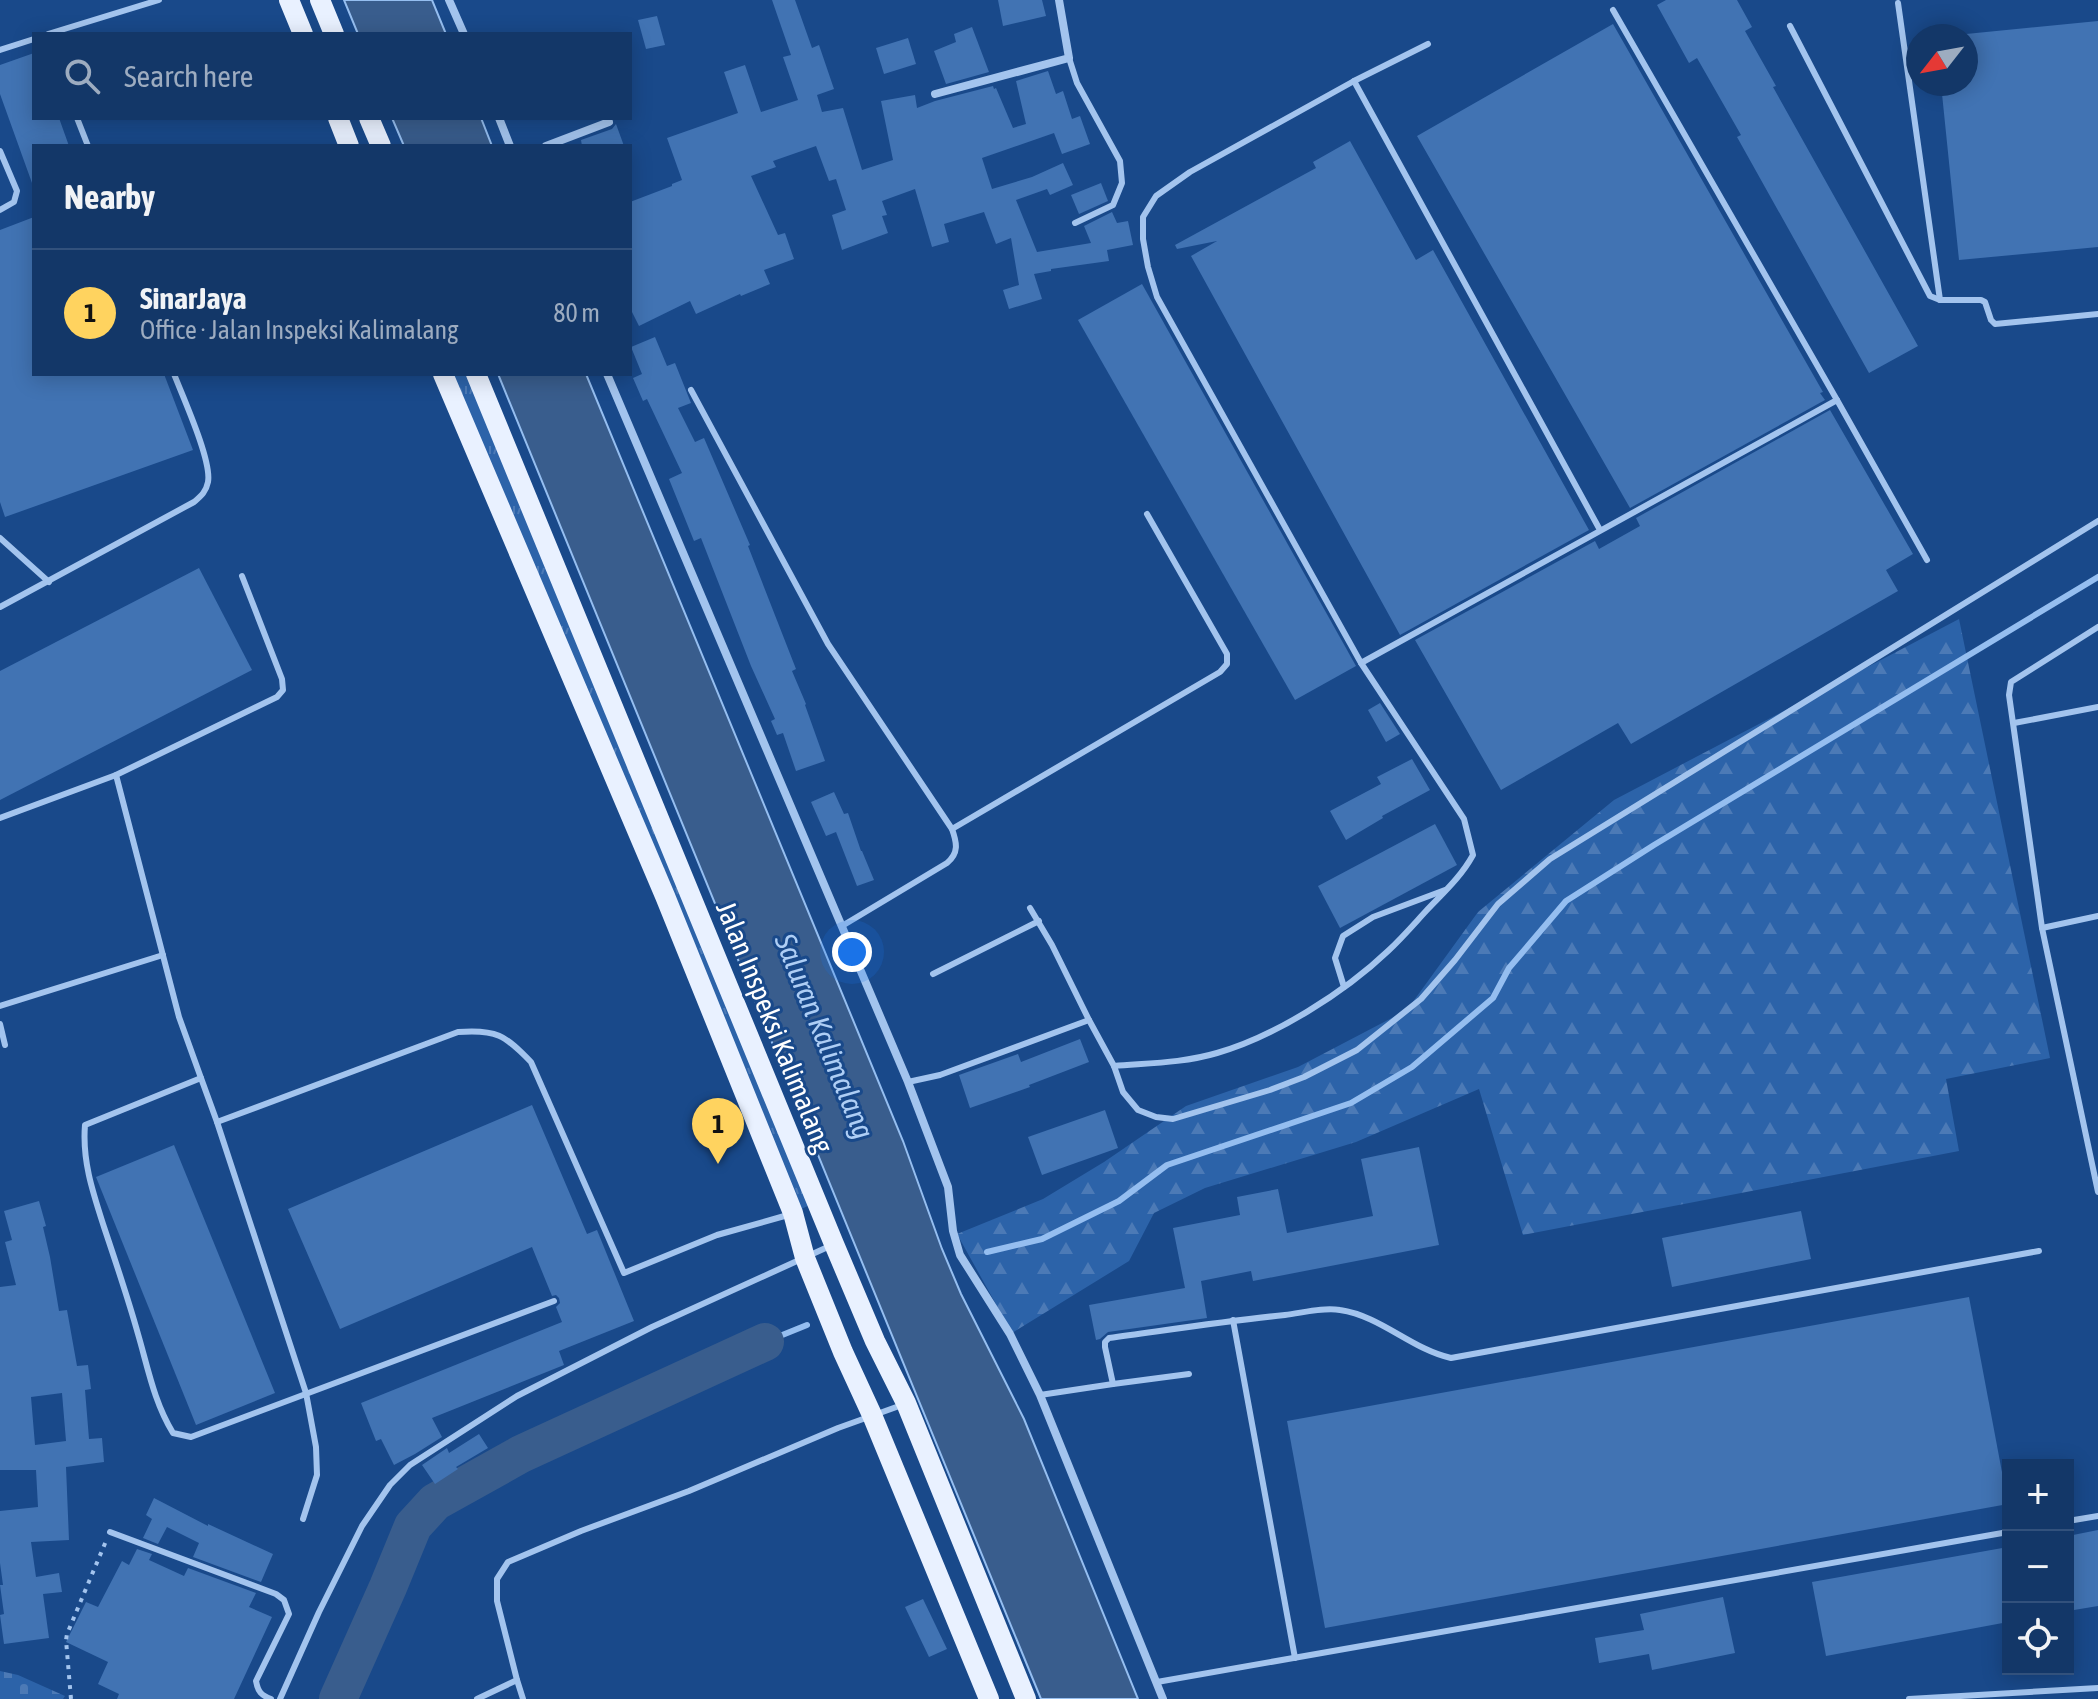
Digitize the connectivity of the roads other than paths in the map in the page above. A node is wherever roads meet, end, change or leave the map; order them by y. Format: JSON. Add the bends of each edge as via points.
{"nodes":[{"id":1,"x":159,"y":0,"type":"edge"},
{"id":2,"x":289,"y":0,"type":"edge"},
{"id":3,"x":320,"y":0,"type":"edge"},
{"id":4,"x":449,"y":0,"type":"edge"},
{"id":5,"x":1059,"y":0,"type":"edge"},
{"id":6,"x":1898,"y":3,"type":"dead end"},
{"id":7,"x":1613,"y":10,"type":"dead end"},
{"id":8,"x":1790,"y":26,"type":"dead end"},
{"id":9,"x":55,"y":32,"type":"edge"},
{"id":10,"x":302,"y":32,"type":"edge"},
{"id":11,"x":333,"y":32,"type":"edge"},
{"id":12,"x":463,"y":32,"type":"edge"},
{"id":13,"x":32,"y":40,"type":"edge"},
{"id":14,"x":1428,"y":44,"type":"dead end"},
{"id":15,"x":0,"y":50,"type":"edge"},
{"id":16,"x":1069,"y":58,"type":"junction"},
{"id":17,"x":1354,"y":81,"type":"junction"},
{"id":18,"x":935,"y":94,"type":"dead end"},
{"id":19,"x":78,"y":120,"type":"edge"},
{"id":20,"x":339,"y":120,"type":"edge"},
{"id":21,"x":370,"y":120,"type":"edge"},
{"id":22,"x":500,"y":120,"type":"edge"},
{"id":23,"x":609,"y":122,"type":"dead end"},
{"id":24,"x":87,"y":144,"type":"edge"},
{"id":25,"x":348,"y":144,"type":"edge"},
{"id":26,"x":380,"y":144,"type":"edge"},
{"id":27,"x":509,"y":144,"type":"edge"},
{"id":28,"x":551,"y":144,"type":"edge"},
{"id":29,"x":0,"y":151,"type":"edge"},
{"id":30,"x":0,"y":210,"type":"edge"},
{"id":31,"x":1075,"y":223,"type":"dead end"},
{"id":32,"x":1940,"y":300,"type":"junction"},
{"id":33,"x":2098,"y":314,"type":"edge"},
{"id":34,"x":175,"y":376,"type":"edge"},
{"id":35,"x":445,"y":376,"type":"edge"},
{"id":36,"x":477,"y":376,"type":"edge"},
{"id":37,"x":608,"y":376,"type":"edge"},
{"id":38,"x":691,"y":390,"type":"dead end"},
{"id":39,"x":1837,"y":400,"type":"junction"},
{"id":40,"x":1147,"y":514,"type":"dead end"},
{"id":41,"x":2098,"y":521,"type":"edge"},
{"id":42,"x":1600,"y":530,"type":"junction"},
{"id":43,"x":0,"y":538,"type":"edge"},
{"id":44,"x":1927,"y":560,"type":"dead end"},
{"id":45,"x":242,"y":576,"type":"dead end"},
{"id":46,"x":49,"y":582,"type":"junction"},
{"id":47,"x":0,"y":607,"type":"edge"},
{"id":48,"x":2098,"y":627,"type":"edge"},
{"id":49,"x":1361,"y":663,"type":"junction"},
{"id":50,"x":2098,"y":707,"type":"edge"},
{"id":51,"x":2014,"y":723,"type":"junction"},
{"id":52,"x":116,"y":775,"type":"junction"},
{"id":53,"x":0,"y":818,"type":"edge"},
{"id":54,"x":952,"y":829,"type":"junction"},
{"id":55,"x":687,"y":882,"type":"junction"},
{"id":56,"x":1448,"y":889,"type":"junction"},
{"id":57,"x":665,"y":896,"type":"junction"},
{"id":58,"x":1030,"y":908,"type":"dead end"},
{"id":59,"x":2098,"y":916,"type":"edge"},
{"id":60,"x":1039,"y":921,"type":"junction"},
{"id":61,"x":842,"y":926,"type":"junction"},
{"id":62,"x":2042,"y":928,"type":"junction"},
{"id":63,"x":163,"y":955,"type":"junction"},
{"id":64,"x":933,"y":974,"type":"dead end"},
{"id":65,"x":1344,"y":987,"type":"junction"},
{"id":66,"x":0,"y":1006,"type":"edge"},
{"id":67,"x":1089,"y":1020,"type":"junction"},
{"id":68,"x":0,"y":1024,"type":"edge"},
{"id":69,"x":5,"y":1045,"type":"dead end"},
{"id":70,"x":1114,"y":1066,"type":"junction"},
{"id":71,"x":201,"y":1078,"type":"junction"},
{"id":72,"x":908,"y":1082,"type":"junction"},
{"id":73,"x":217,"y":1122,"type":"junction"},
{"id":74,"x":2098,"y":1192,"type":"edge"},
{"id":75,"x":816,"y":1202,"type":"junction"},
{"id":76,"x":793,"y":1213,"type":"junction"},
{"id":77,"x":834,"y":1244,"type":"junction"},
{"id":78,"x":2039,"y":1251,"type":"dead end"},
{"id":79,"x":805,"y":1258,"type":"junction"},
{"id":80,"x":624,"y":1273,"type":"junction"},
{"id":81,"x":616,"y":1276,"type":"dead end"},
{"id":82,"x":554,"y":1301,"type":"dead end"},
{"id":83,"x":1233,"y":1320,"type":"junction"},
{"id":84,"x":1189,"y":1374,"type":"dead end"},
{"id":85,"x":1113,"y":1384,"type":"junction"},
{"id":86,"x":306,"y":1393,"type":"junction"},
{"id":87,"x":1040,"y":1395,"type":"junction"},
{"id":88,"x":906,"y":1403,"type":"junction"},
{"id":89,"x":872,"y":1415,"type":"junction"},
{"id":90,"x":2098,"y":1516,"type":"edge"},
{"id":91,"x":303,"y":1519,"type":"dead end"},
{"id":92,"x":2074,"y":1520,"type":"edge"},
{"id":93,"x":110,"y":1532,"type":"road end"},
{"id":94,"x":2002,"y":1533,"type":"edge"},
{"id":95,"x":1295,"y":1658,"type":"junction"},
{"id":96,"x":517,"y":1680,"type":"junction"},
{"id":97,"x":1157,"y":1682,"type":"junction"},
{"id":98,"x":2098,"y":1688,"type":"edge"},
{"id":99,"x":271,"y":1699,"type":"edge"},
{"id":100,"x":280,"y":1699,"type":"edge"},
{"id":101,"x":477,"y":1699,"type":"edge"},
{"id":102,"x":523,"y":1699,"type":"edge"},
{"id":103,"x":989,"y":1699,"type":"edge"},
{"id":104,"x":1026,"y":1699,"type":"edge"},
{"id":105,"x":1163,"y":1699,"type":"edge"},
{"id":106,"x":1909,"y":1699,"type":"edge"}],
"edges":[{"from":1,"to":9,"type":"lane"},
{"from":2,"to":10,"type":"main road"},
{"from":3,"to":11,"type":"main road"},
{"from":4,"to":12,"type":"street"},
{"from":5,"to":16,"type":"street"},
{"from":6,"to":32,"type":"lane"},
{"from":7,"to":39,"type":"lane"},
{"from":8,"to":32,"type":"lane","via":[[1930,296]]},
{"from":13,"to":15,"type":"lane"},
{"from":14,"to":17,"type":"lane"},
{"from":16,"to":18,"type":"street"},
{"from":16,"to":31,"type":"lane","via":[[1120,161],[1122,183],[1113,205]]},
{"from":17,"to":42,"type":"lane"},
{"from":17,"to":49,"type":"lane","via":[[1156,196],[1143,217],[1143,239],[1157,297]]},
{"from":19,"to":24,"type":"lane"},
{"from":20,"to":25,"type":"main road"},
{"from":21,"to":26,"type":"main road"},
{"from":22,"to":27,"type":"street"},
{"from":23,"to":28,"type":"street"},
{"from":29,"to":30,"type":"lane","via":[[17,191],[14,202]]},
{"from":32,"to":33,"type":"lane","via":[[1981,300],[1995,324]]},
{"from":34,"to":46,"type":"lane","via":[[203,452],[209,479],[204,493]]},
{"from":35,"to":57,"type":"main road","name":"Jalan Inspeksi Kalimalang"},
{"from":36,"to":55,"type":"main road","name":"Jalan Inspeksi Kalimalang"},
{"from":37,"to":61,"type":"street"},
{"from":38,"to":54,"type":"lane","via":[[828,644]]},
{"from":39,"to":42,"type":"lane"},
{"from":39,"to":44,"type":"lane"},
{"from":40,"to":54,"type":"lane","via":[[1227,654],[1227,664]]},
{"from":41,"to":70,"type":"lane","via":[[1550,859],[1498,904],[1421,999],[1357,1050],[1304,1077],[1173,1119],[1138,1110],[1123,1092]]},
{"from":42,"to":49,"type":"lane"},
{"from":43,"to":46,"type":"lane"},
{"from":45,"to":52,"type":"lane","via":[[283,690]]},
{"from":46,"to":47,"type":"lane"},
{"from":48,"to":51,"type":"lane","via":[[2011,682]]},
{"from":49,"to":56,"type":"lane","via":[[1464,819],[1473,855]]},
{"from":50,"to":51,"type":"lane"},
{"from":51,"to":62,"type":"lane"},
{"from":52,"to":53,"type":"lane"},
{"from":52,"to":63,"type":"lane"},
{"from":54,"to":61,"type":"lane","via":[[953,858]]},
{"from":55,"to":57,"type":"main road"},
{"from":55,"to":75,"type":"main road","name":"Jalan Inspeksi Kalimalang"},
{"from":56,"to":65,"type":"lane","via":[[1387,952]]},
{"from":56,"to":65,"type":"lane","via":[[1373,917],[1343,936],[1335,958]]},
{"from":57,"to":76,"type":"main road","name":"Jalan Inspeksi Kalimalang"},
{"from":58,"to":60,"type":"lane"},
{"from":59,"to":62,"type":"lane"},
{"from":60,"to":64,"type":"lane"},
{"from":60,"to":67,"type":"lane"},
{"from":61,"to":72,"type":"street"},
{"from":62,"to":74,"type":"lane"},
{"from":63,"to":66,"type":"lane"},
{"from":63,"to":71,"type":"lane"},
{"from":65,"to":70,"type":"lane","via":[[1261,1037],[1218,1053],[1179,1063]]},
{"from":67,"to":70,"type":"lane"},
{"from":67,"to":72,"type":"lane"},
{"from":68,"to":69,"type":"lane"},
{"from":71,"to":73,"type":"lane"},
{"from":71,"to":86,"type":"lane","via":[[85,1125],[89,1180],[156,1399],[173,1433],[191,1437]]},
{"from":72,"to":87,"type":"street","via":[[948,1187],[960,1255],[1010,1334]]},
{"from":73,"to":80,"type":"lane","via":[[458,1032],[481,1030],[510,1040],[531,1062]]},
{"from":73,"to":86,"type":"lane"},
{"from":75,"to":76,"type":"lane"},
{"from":75,"to":77,"type":"main road","name":"Jalan Inspeksi Kalimalang"},
{"from":76,"to":79,"type":"main road","name":"Jalan Inspeksi Kalimalang"},
{"from":76,"to":80,"type":"lane","via":[[717,1235]]},
{"from":77,"to":79,"type":"lane"},
{"from":77,"to":88,"type":"main road","name":"Jalan Inspeksi Kalimalang"},
{"from":78,"to":83,"type":"lane","via":[[1451,1358],[1362,1315],[1336,1309]]},
{"from":79,"to":89,"type":"main road","name":"Jalan Inspeksi Kalimalang"},
{"from":79,"to":100,"type":"lane","via":[[517,1396],[410,1465],[362,1526]]},
{"from":80,"to":81,"type":"lane"},
{"from":82,"to":86,"type":"lane"},
{"from":83,"to":85,"type":"lane","via":[[1109,1338],[1105,1347]]},
{"from":83,"to":95,"type":"lane"},
{"from":84,"to":85,"type":"lane"},
{"from":85,"to":87,"type":"lane"},
{"from":86,"to":91,"type":"lane","via":[[317,1475]]},
{"from":87,"to":97,"type":"street"},
{"from":88,"to":89,"type":"lane"},
{"from":88,"to":104,"type":"main road","name":"Jalan Inspeksi Kalimalang"},
{"from":89,"to":96,"type":"lane","via":[[508,1562],[497,1579],[497,1601]]},
{"from":89,"to":103,"type":"main road","name":"Jalan Inspeksi Kalimalang"},
{"from":90,"to":92,"type":"lane"},
{"from":93,"to":99,"type":"lane","via":[[284,1600],[289,1614],[256,1681],[262,1696]]},
{"from":94,"to":95,"type":"lane"},
{"from":95,"to":97,"type":"lane"},
{"from":96,"to":101,"type":"lane"},
{"from":96,"to":102,"type":"lane"},
{"from":97,"to":105,"type":"street"},
{"from":98,"to":106,"type":"lane"}]}
